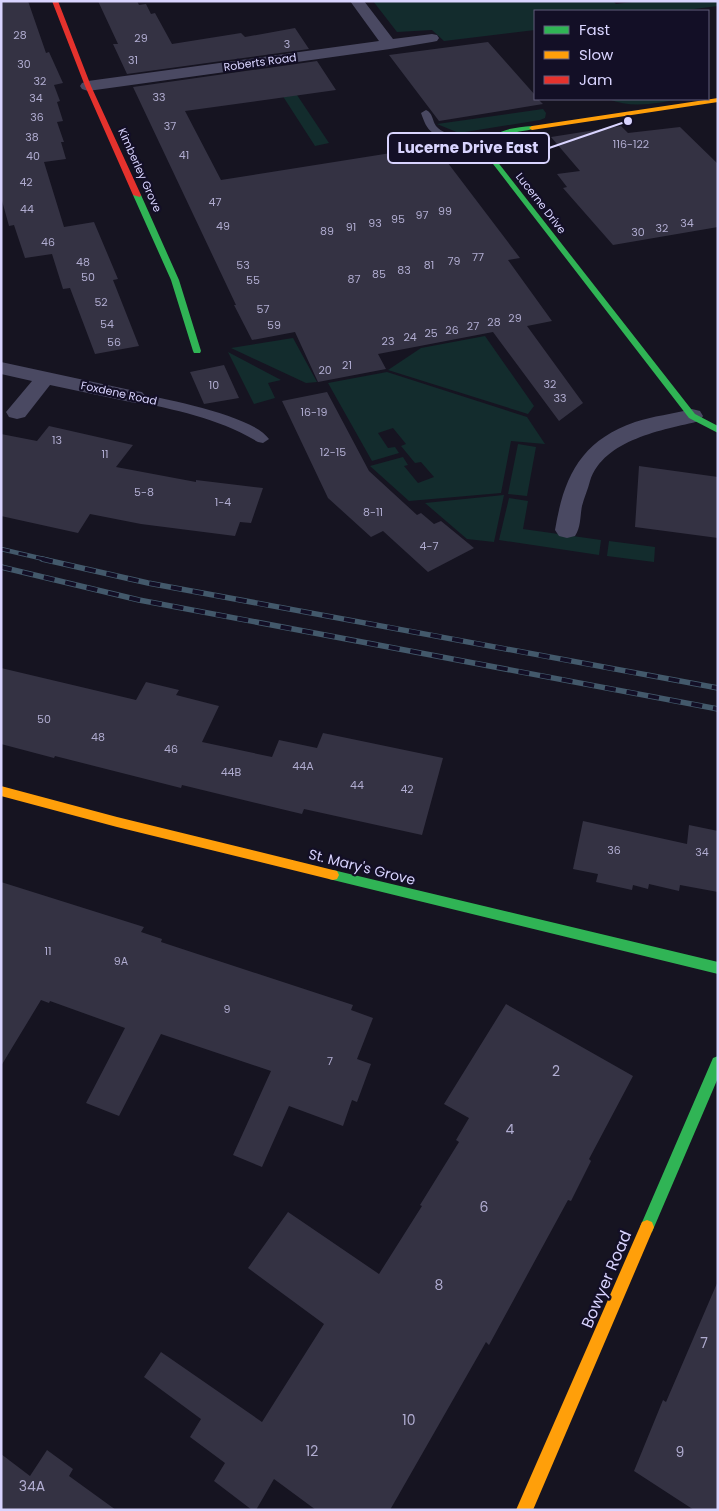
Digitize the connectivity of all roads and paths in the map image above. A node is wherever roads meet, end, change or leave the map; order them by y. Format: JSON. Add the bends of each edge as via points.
{"nodes":[{"id":1,"x":55,"y":1,"type":"edge"},
{"id":2,"x":357,"y":1,"type":"edge"},
{"id":3,"x":432,"y":38,"type":"dead end"},
{"id":4,"x":390,"y":44,"type":"junction"},
{"id":5,"x":88,"y":86,"type":"junction"},
{"id":6,"x":718,"y":100,"type":"edge"},
{"id":7,"x":426,"y":112,"type":"dead end"},
{"id":8,"x":488,"y":141,"type":"junction"},
{"id":9,"x":196,"y":351,"type":"dead end"},
{"id":10,"x":1,"y":368,"type":"edge"},
{"id":11,"x":45,"y":378,"type":"junction"},
{"id":12,"x":136,"y":396,"type":"joint"},
{"id":13,"x":17,"y":412,"type":"dead end"},
{"id":14,"x":692,"y":416,"type":"junction"},
{"id":15,"x":718,"y":430,"type":"edge"},
{"id":16,"x":262,"y":439,"type":"dead end"},
{"id":17,"x":567,"y":530,"type":"dead end"},
{"id":18,"x":1,"y":791,"type":"edge"},
{"id":19,"x":718,"y":968,"type":"edge"},
{"id":20,"x":718,"y":1062,"type":"edge"},
{"id":21,"x":524,"y":1510,"type":"edge"}],
"edges":[{"from":1,"to":5,"type":"street","name":"Kimberley Grove"},
{"from":2,"to":4,"type":"street"},
{"from":3,"to":4,"type":"street","name":"Roberts Road"},
{"from":4,"to":5,"type":"street","name":"Roberts Road"},
{"from":5,"to":9,"type":"street","name":"Kimberley Grove","via":[[176,280]]},
{"from":6,"to":8,"type":"street","via":[[509,131]]},
{"from":7,"to":8,"type":"lane","via":[[432,128],[439,132]]},
{"from":8,"to":14,"type":"street","name":"Lucerne Drive","via":[[486,151],[490,157]]},
{"from":10,"to":11,"type":"street","name":"Foxdene Road"},
{"from":11,"to":12,"type":"street","name":"Foxdene Road"},
{"from":11,"to":13,"type":"street"},
{"from":12,"to":16,"type":"lane","name":"Foxdene Road","via":[[193,408],[241,425]]},
{"from":14,"to":15,"type":"street","name":"Lucerne Drive"},
{"from":14,"to":17,"type":"street","via":[[643,426],[594,456],[581,475],[571,504]]},
{"from":18,"to":19,"type":"street","name":"St. Mary's Grove"},
{"from":20,"to":21,"type":"street","name":"Bowyer Road"}]}
